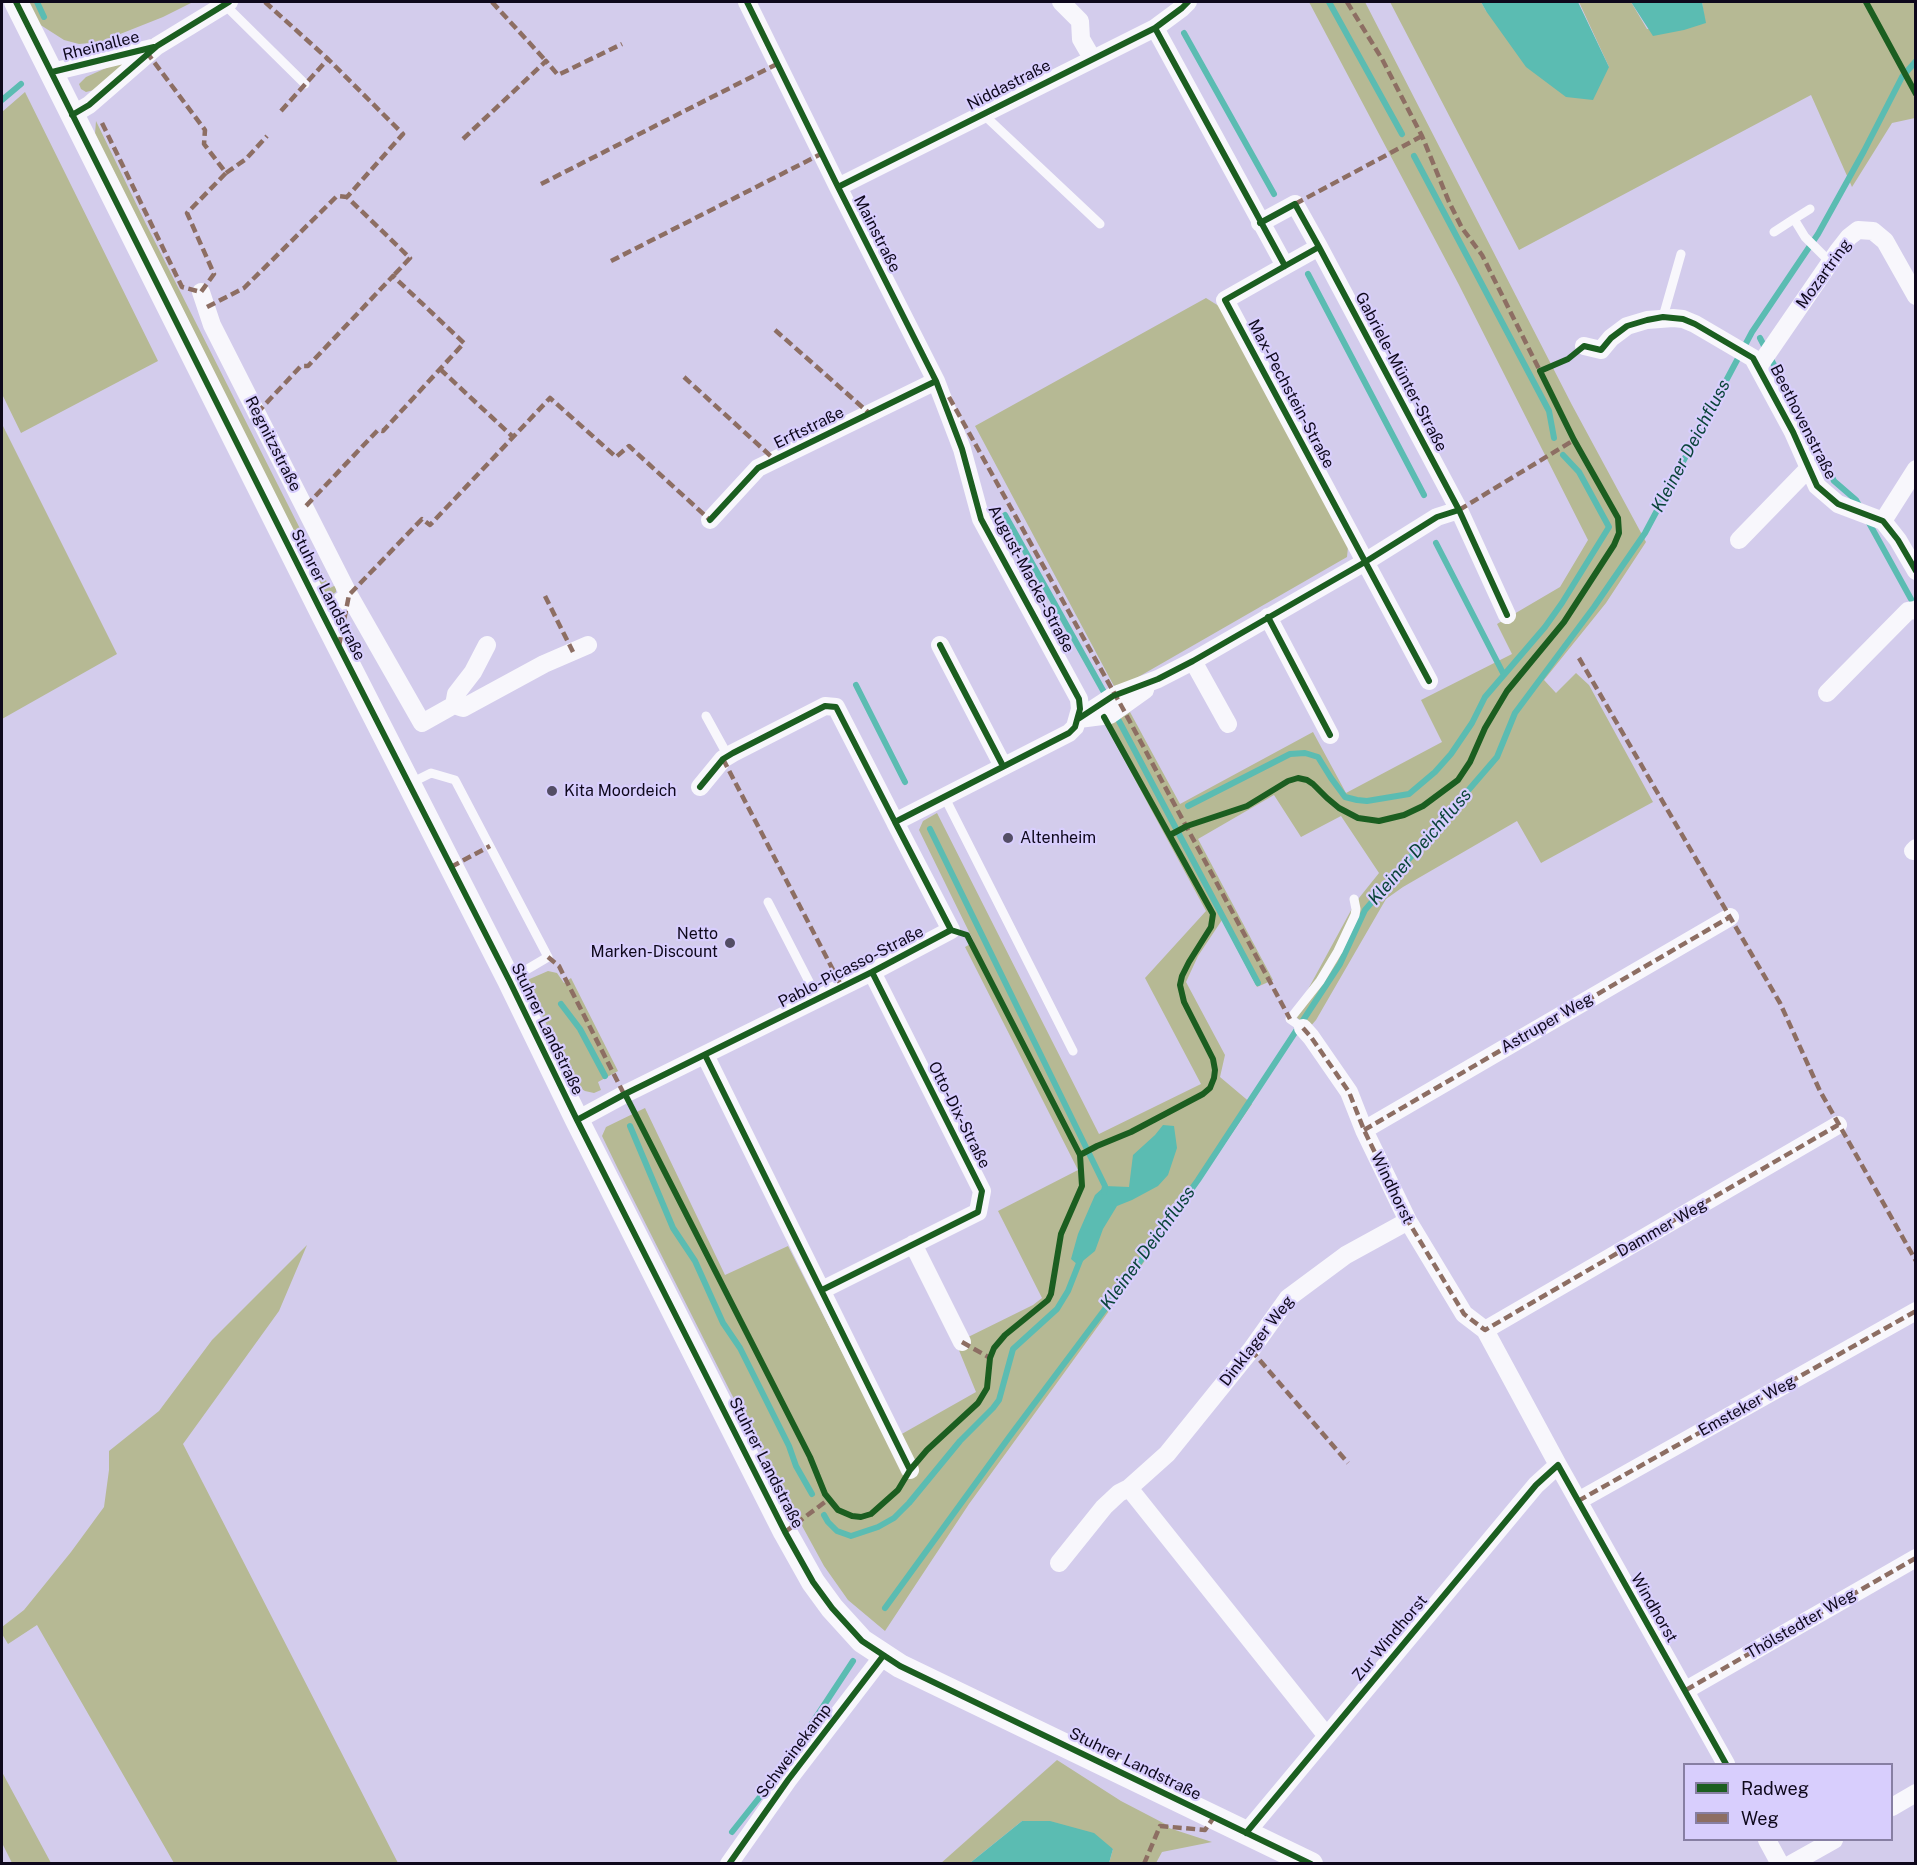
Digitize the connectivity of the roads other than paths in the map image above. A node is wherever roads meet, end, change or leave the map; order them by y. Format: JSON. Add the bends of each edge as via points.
{"nodes":[{"id":1,"x":16,"y":2,"type":"edge"},
{"id":2,"x":747,"y":2,"type":"edge"},
{"id":3,"x":1061,"y":2,"type":"edge"},
{"id":4,"x":1188,"y":2,"type":"edge"},
{"id":5,"x":227,"y":3,"type":"edge"},
{"id":6,"x":1155,"y":28,"type":"junction"},
{"id":7,"x":157,"y":46,"type":"junction"},
{"id":8,"x":1092,"y":58,"type":"junction"},
{"id":9,"x":52,"y":72,"type":"junction"},
{"id":10,"x":305,"y":84,"type":"dead end"},
{"id":11,"x":983,"y":114,"type":"junction"},
{"id":12,"x":72,"y":115,"type":"junction"},
{"id":13,"x":838,"y":187,"type":"junction"},
{"id":14,"x":1810,"y":209,"type":"dead end"},
{"id":15,"x":1794,"y":219,"type":"junction"},
{"id":16,"x":1260,"y":223,"type":"junction"},
{"id":17,"x":1100,"y":224,"type":"dead end"},
{"id":18,"x":1774,"y":232,"type":"dead end"},
{"id":19,"x":1319,"y":247,"type":"junction"},
{"id":20,"x":1681,"y":254,"type":"dead end"},
{"id":21,"x":1825,"y":257,"type":"junction"},
{"id":22,"x":1285,"y":266,"type":"junction"},
{"id":23,"x":201,"y":292,"type":"dead end"},
{"id":24,"x":1916,"y":296,"type":"edge"},
{"id":25,"x":1663,"y":317,"type":"junction"},
{"id":26,"x":1584,"y":346,"type":"dead end"},
{"id":27,"x":1762,"y":357,"type":"junction"},
{"id":28,"x":936,"y":381,"type":"junction"},
{"id":29,"x":1808,"y":469,"type":"junction"},
{"id":30,"x":1916,"y":469,"type":"edge"},
{"id":31,"x":1459,"y":510,"type":"junction"},
{"id":32,"x":1878,"y":519,"type":"junction"},
{"id":33,"x":710,"y":520,"type":"dead end"},
{"id":34,"x":1739,"y":540,"type":"dead end"},
{"id":35,"x":1365,"y":561,"type":"junction"},
{"id":36,"x":1916,"y":572,"type":"edge"},
{"id":37,"x":349,"y":595,"type":"junction"},
{"id":38,"x":1916,"y":610,"type":"edge"},
{"id":39,"x":323,"y":615,"type":"junction"},
{"id":40,"x":1508,"y":615,"type":"dead end"},
{"id":41,"x":1268,"y":617,"type":"junction"},
{"id":42,"x":487,"y":645,"type":"dead end"},
{"id":43,"x":588,"y":645,"type":"dead end"},
{"id":44,"x":940,"y":645,"type":"dead end"},
{"id":45,"x":1193,"y":661,"type":"junction"},
{"id":46,"x":1429,"y":681,"type":"dead end"},
{"id":47,"x":1827,"y":693,"type":"dead end"},
{"id":48,"x":454,"y":705,"type":"junction"},
{"id":49,"x":706,"y":716,"type":"dead end"},
{"id":50,"x":1078,"y":719,"type":"junction"},
{"id":51,"x":1227,"y":724,"type":"dead end"},
{"id":52,"x":1330,"y":735,"type":"dead end"},
{"id":53,"x":728,"y":756,"type":"junction"},
{"id":54,"x":1003,"y":766,"type":"junction"},
{"id":55,"x":409,"y":784,"type":"junction"},
{"id":56,"x":700,"y":787,"type":"dead end"},
{"id":57,"x":944,"y":796,"type":"junction"},
{"id":58,"x":895,"y":822,"type":"junction"},
{"id":59,"x":1354,"y":898,"type":"dead end"},
{"id":60,"x":768,"y":902,"type":"dead end"},
{"id":61,"x":1730,"y":916,"type":"dead end"},
{"id":62,"x":872,"y":972,"type":"junction"},
{"id":63,"x":509,"y":980,"type":"junction"},
{"id":64,"x":818,"y":999,"type":"junction"},
{"id":65,"x":1296,"y":1024,"type":"joint"},
{"id":66,"x":1073,"y":1051,"type":"dead end"},
{"id":67,"x":705,"y":1055,"type":"junction"},
{"id":68,"x":577,"y":1120,"type":"junction"},
{"id":69,"x":1838,"y":1125,"type":"dead end"},
{"id":70,"x":1364,"y":1130,"type":"junction"},
{"id":71,"x":1408,"y":1221,"type":"junction"},
{"id":72,"x":913,"y":1244,"type":"junction"},
{"id":73,"x":822,"y":1290,"type":"junction"},
{"id":74,"x":1916,"y":1311,"type":"edge"},
{"id":75,"x":1485,"y":1330,"type":"junction"},
{"id":76,"x":962,"y":1342,"type":"dead end"},
{"id":77,"x":1558,"y":1465,"type":"junction"},
{"id":78,"x":910,"y":1470,"type":"dead end"},
{"id":79,"x":1129,"y":1488,"type":"junction"},
{"id":80,"x":1578,"y":1501,"type":"junction"},
{"id":81,"x":1916,"y":1558,"type":"edge"},
{"id":82,"x":1059,"y":1563,"type":"dead end"},
{"id":83,"x":883,"y":1656,"type":"junction"},
{"id":84,"x":1686,"y":1690,"type":"junction"},
{"id":85,"x":1326,"y":1736,"type":"junction"},
{"id":86,"x":1725,"y":1763,"type":"edge"},
{"id":87,"x":1916,"y":1793,"type":"edge"},
{"id":88,"x":1893,"y":1806,"type":"edge"},
{"id":89,"x":1246,"y":1833,"type":"junction"},
{"id":90,"x":1768,"y":1841,"type":"edge"},
{"id":91,"x":1830,"y":1841,"type":"edge"},
{"id":92,"x":729,"y":1863,"type":"edge"},
{"id":93,"x":1311,"y":1863,"type":"edge"},
{"id":94,"x":1780,"y":1863,"type":"edge"},
{"id":95,"x":1791,"y":1863,"type":"edge"}],
"edges":[{"from":1,"to":9,"type":"main road","name":"Stuhrer Landstraße"},
{"from":2,"to":13,"type":"street","name":"Mainstraße"},
{"from":3,"to":8,"type":"street","via":[[1080,21],[1082,39]]},
{"from":4,"to":6,"type":"street","name":"Niddastraße"},
{"from":5,"to":7,"type":"street","name":"Rheinallee"},
{"from":5,"to":10,"type":"lane"},
{"from":6,"to":8,"type":"street","name":"Niddastraße"},
{"from":6,"to":16,"type":"street"},
{"from":7,"to":9,"type":"street","name":"Rheinallee"},
{"from":7,"to":12,"type":"street","name":"Rheinallee"},
{"from":8,"to":11,"type":"street","name":"Niddastraße"},
{"from":9,"to":12,"type":"main road","name":"Stuhrer Landstraße"},
{"from":11,"to":13,"type":"street","name":"Niddastraße"},
{"from":11,"to":17,"type":"lane"},
{"from":12,"to":39,"type":"main road","name":"Stuhrer Landstraße"},
{"from":13,"to":28,"type":"street","name":"Mainstraße"},
{"from":14,"to":15,"type":"lane"},
{"from":15,"to":18,"type":"lane"},
{"from":15,"to":21,"type":"lane"},
{"from":16,"to":19,"type":"street","name":"Gabriele-Münter-Straße","via":[[1295,204]]},
{"from":16,"to":22,"type":"street"},
{"from":19,"to":22,"type":"street"},
{"from":19,"to":31,"type":"street","name":"Gabriele-Münter-Straße"},
{"from":20,"to":25,"type":"lane"},
{"from":21,"to":24,"type":"street","name":"Mozartring","via":[[1858,230],[1873,231],[1885,241]]},
{"from":21,"to":27,"type":"street","name":"Mozartring"},
{"from":22,"to":35,"type":"street","name":"Max-Pechstein-Straße","via":[[1225,300]]},
{"from":23,"to":37,"type":"street","name":"Regnitzstraße","via":[[212,325]]},
{"from":25,"to":26,"type":"street","name":"Beethovenstraße","via":[[1627,326],[1600,350]]},
{"from":25,"to":27,"type":"street","name":"Beethovenstraße","via":[[1683,319]]},
{"from":27,"to":29,"type":"street","name":"Beethovenstraße"},
{"from":28,"to":33,"type":"street","name":"Erftstraße","via":[[758,468]]},
{"from":28,"to":50,"type":"street","name":"August-Macke-Straße","via":[[962,450],[981,519],[1079,699]]},
{"from":29,"to":32,"type":"street","name":"Beethovenstraße","via":[[1816,486],[1838,504]]},
{"from":29,"to":34,"type":"street"},
{"from":30,"to":32,"type":"street"},
{"from":31,"to":35,"type":"street","via":[[1437,517]]},
{"from":31,"to":40,"type":"street","name":"Gabriele-Münter-Straße"},
{"from":32,"to":36,"type":"street","via":[[1898,540]]},
{"from":35,"to":41,"type":"street"},
{"from":35,"to":46,"type":"street"},
{"from":37,"to":39,"type":"street"},
{"from":37,"to":48,"type":"street","name":"Regnitzstraße","via":[[422,723]]},
{"from":38,"to":47,"type":"street","via":[[1908,611]]},
{"from":39,"to":55,"type":"main road","name":"Stuhrer Landstraße"},
{"from":41,"to":45,"type":"street"},
{"from":41,"to":52,"type":"street"},
{"from":42,"to":48,"type":"street","via":[[456,694]]},
{"from":43,"to":48,"type":"street","name":"Regnitzstraße","via":[[464,708]]},
{"from":44,"to":54,"type":"street"},
{"from":45,"to":50,"type":"street","via":[[1113,696]]},
{"from":45,"to":51,"type":"street"},
{"from":49,"to":53,"type":"lane"},
{"from":50,"to":54,"type":"street","via":[[1069,733]]},
{"from":53,"to":56,"type":"street"},
{"from":53,"to":58,"type":"street","via":[[825,706],[836,707]]},
{"from":54,"to":57,"type":"street"},
{"from":55,"to":63,"type":"main road","name":"Stuhrer Landstraße"},
{"from":55,"to":63,"type":"lane","via":[[431,773],[455,780],[548,957]]},
{"from":57,"to":58,"type":"street"},
{"from":57,"to":66,"type":"lane"},
{"from":58,"to":62,"type":"street","name":"Pablo-Picasso-Straße","via":[[951,930]]},
{"from":59,"to":65,"type":"lane","via":[[1355,915]]},
{"from":60,"to":64,"type":"lane"},
{"from":61,"to":70,"type":"street","name":"Astruper Weg"},
{"from":62,"to":64,"type":"street","name":"Pablo-Picasso-Straße"},
{"from":62,"to":72,"type":"street","name":"Otto-Dix-Straße","via":[[982,1191],[978,1212]]},
{"from":63,"to":68,"type":"main road","name":"Stuhrer Landstraße"},
{"from":64,"to":67,"type":"street","name":"Pablo-Picasso-Straße"},
{"from":65,"to":70,"type":"street","name":"Windhorst","via":[[1311,1037],[1349,1092]]},
{"from":67,"to":68,"type":"street","name":"Pablo-Picasso-Straße"},
{"from":67,"to":73,"type":"street"},
{"from":68,"to":83,"type":"main road","name":"Stuhrer Landstraße","via":[[813,1582],[844,1623]]},
{"from":69,"to":75,"type":"street","name":"Dammer Weg"},
{"from":70,"to":71,"type":"street","name":"Windhorst"},
{"from":71,"to":75,"type":"street","name":"Windhorst","via":[[1464,1314]]},
{"from":71,"to":79,"type":"street","name":"Dinklager Weg","via":[[1346,1255],[1288,1298],[1167,1454]]},
{"from":72,"to":73,"type":"street","name":"Otto-Dix-Straße"},
{"from":72,"to":76,"type":"street"},
{"from":73,"to":78,"type":"street"},
{"from":74,"to":80,"type":"street","name":"Emsteker Weg"},
{"from":75,"to":77,"type":"street","name":"Windhorst"},
{"from":77,"to":80,"type":"street","name":"Windhorst"},
{"from":77,"to":85,"type":"street","name":"Zur Windhorst","via":[[1536,1485]]},
{"from":79,"to":82,"type":"street","name":"Dinklager Weg","via":[[1104,1507]]},
{"from":79,"to":85,"type":"street"},
{"from":80,"to":84,"type":"street","name":"Windhorst"},
{"from":81,"to":84,"type":"street","name":"Thölstedter Weg"},
{"from":83,"to":89,"type":"main road","name":"Stuhrer Landstraße"},
{"from":83,"to":92,"type":"street","name":"Schweinekamp"},
{"from":84,"to":86,"type":"street","name":"Windhorst"},
{"from":85,"to":89,"type":"street","name":"Zur Windhorst"},
{"from":87,"to":88,"type":"street"},
{"from":89,"to":93,"type":"main road","name":"Stuhrer Landstraße"},
{"from":90,"to":94,"type":"street"},
{"from":91,"to":95,"type":"street"}]}
